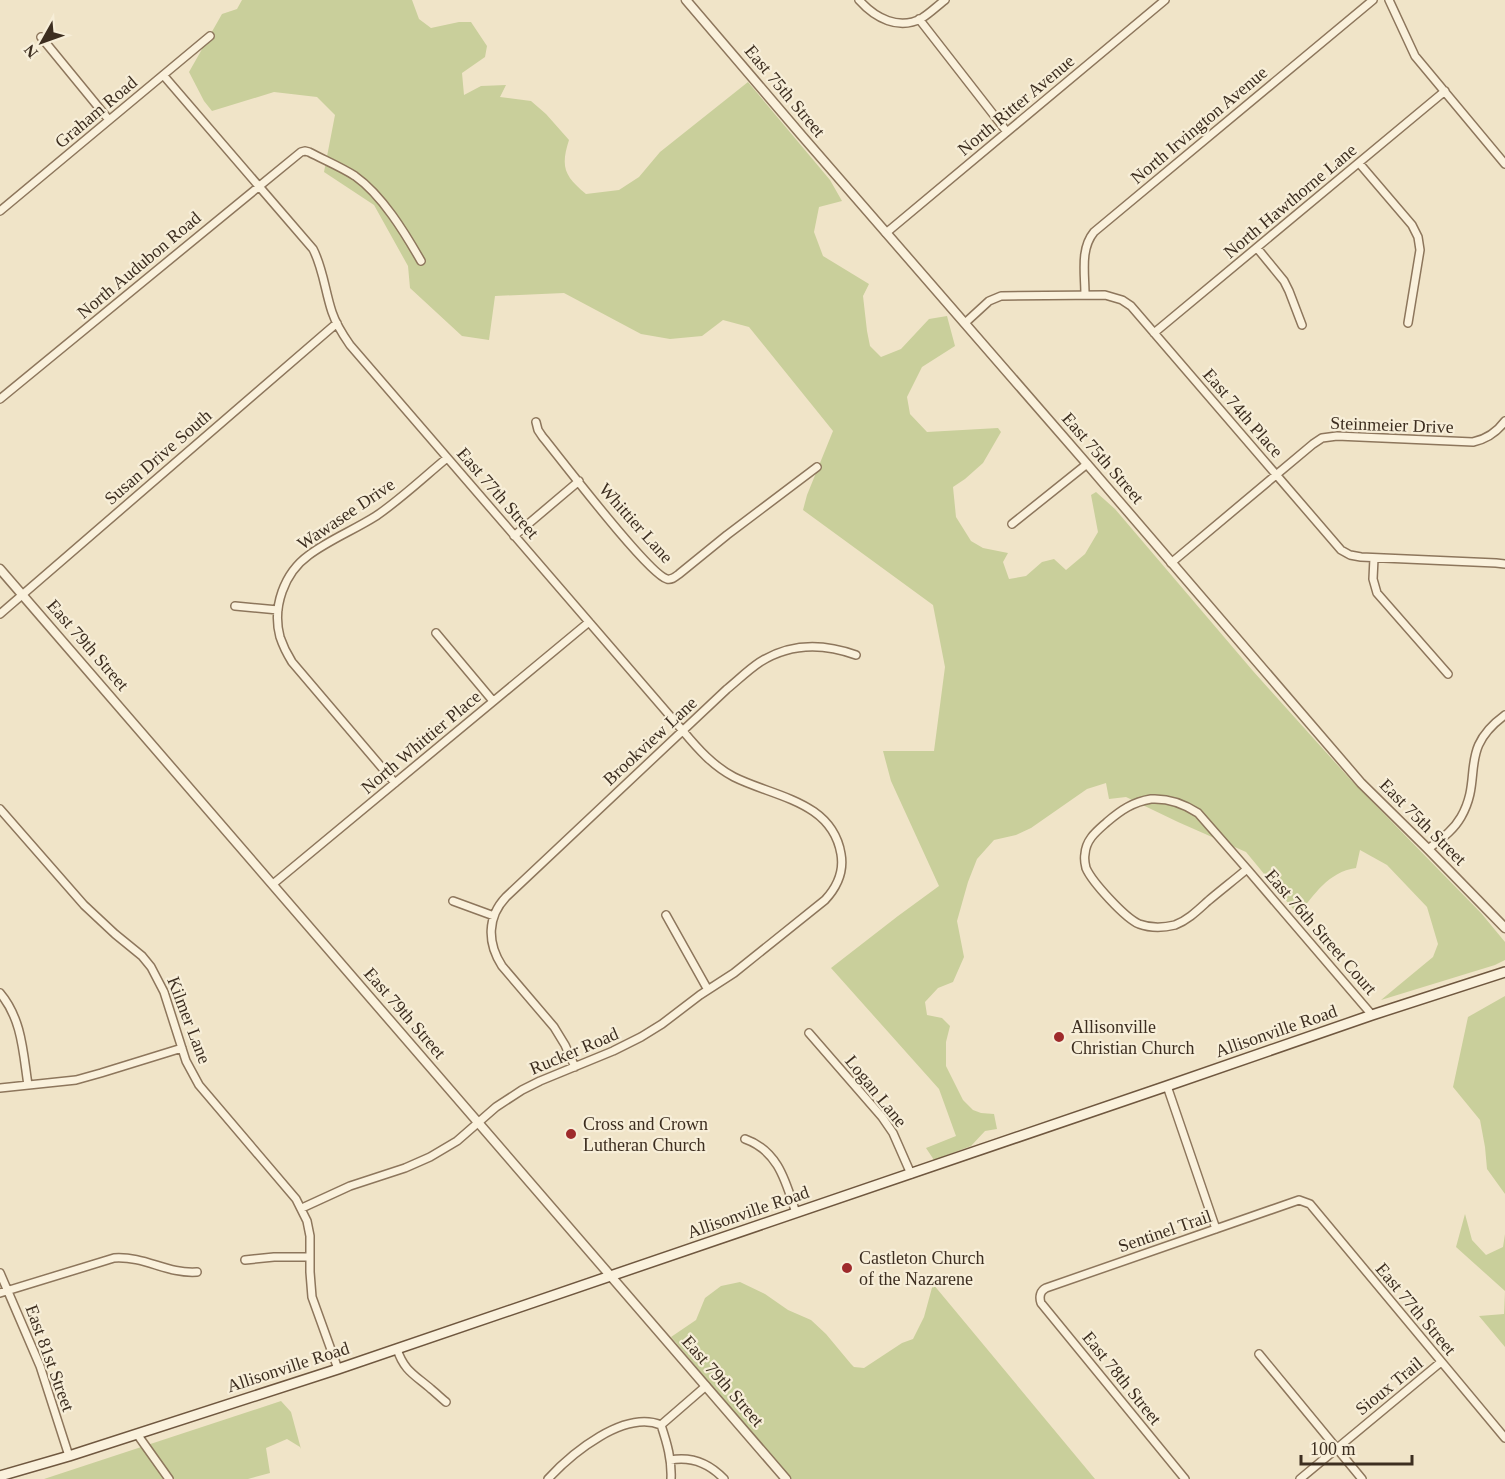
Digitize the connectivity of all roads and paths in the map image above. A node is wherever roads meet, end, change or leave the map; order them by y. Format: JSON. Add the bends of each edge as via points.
{"nodes":[{"id":1,"x":686,"y":0,"type":"edge"},
{"id":2,"x":859,"y":0,"type":"edge"},
{"id":3,"x":945,"y":0,"type":"edge"},
{"id":4,"x":1165,"y":0,"type":"edge"},
{"id":5,"x":1372,"y":0,"type":"edge"},
{"id":6,"x":1389,"y":0,"type":"edge"},
{"id":7,"x":919,"y":19,"type":"junction"},
{"id":8,"x":210,"y":36,"type":"dead end"},
{"id":9,"x":41,"y":37,"type":"dead end"},
{"id":10,"x":164,"y":76,"type":"junction"},
{"id":11,"x":1445,"y":91,"type":"junction"},
{"id":12,"x":109,"y":120,"type":"junction"},
{"id":13,"x":1007,"y":132,"type":"junction"},
{"id":14,"x":1359,"y":163,"type":"junction"},
{"id":15,"x":1505,"y":164,"type":"edge"},
{"id":16,"x":259,"y":185,"type":"junction"},
{"id":17,"x":0,"y":211,"type":"edge"},
{"id":18,"x":886,"y":233,"type":"junction"},
{"id":19,"x":1257,"y":248,"type":"junction"},
{"id":20,"x":421,"y":261,"type":"dead end"},
{"id":21,"x":1085,"y":295,"type":"junction"},
{"id":22,"x":337,"y":323,"type":"junction"},
{"id":23,"x":965,"y":323,"type":"junction"},
{"id":24,"x":1408,"y":323,"type":"dead end"},
{"id":25,"x":1302,"y":325,"type":"dead end"},
{"id":26,"x":1154,"y":333,"type":"junction"},
{"id":27,"x":0,"y":399,"type":"edge"},
{"id":28,"x":1505,"y":421,"type":"edge"},
{"id":29,"x":536,"y":422,"type":"dead end"},
{"id":30,"x":447,"y":458,"type":"junction"},
{"id":31,"x":1087,"y":464,"type":"junction"},
{"id":32,"x":817,"y":468,"type":"dead end"},
{"id":33,"x":1276,"y":476,"type":"junction"},
{"id":34,"x":579,"y":481,"type":"junction"},
{"id":35,"x":1012,"y":524,"type":"dead end"},
{"id":36,"x":514,"y":536,"type":"junction"},
{"id":37,"x":1374,"y":558,"type":"junction"},
{"id":38,"x":1171,"y":563,"type":"junction"},
{"id":39,"x":1505,"y":564,"type":"edge"},
{"id":40,"x":0,"y":569,"type":"edge"},
{"id":41,"x":22,"y":594,"type":"junction"},
{"id":42,"x":235,"y":606,"type":"dead end"},
{"id":43,"x":278,"y":610,"type":"junction"},
{"id":44,"x":0,"y":614,"type":"edge"},
{"id":45,"x":589,"y":622,"type":"junction"},
{"id":46,"x":436,"y":633,"type":"dead end"},
{"id":47,"x":856,"y":655,"type":"dead end"},
{"id":48,"x":1448,"y":674,"type":"dead end"},
{"id":49,"x":494,"y":701,"type":"junction"},
{"id":50,"x":1505,"y":715,"type":"edge"},
{"id":51,"x":683,"y":731,"type":"junction"},
{"id":52,"x":395,"y":783,"type":"junction"},
{"id":53,"x":0,"y":809,"type":"edge"},
{"id":54,"x":1428,"y":849,"type":"junction"},
{"id":55,"x":1247,"y":869,"type":"junction"},
{"id":56,"x":273,"y":884,"type":"junction"},
{"id":57,"x":836,"y":885,"type":"joint"},
{"id":58,"x":453,"y":901,"type":"dead end"},
{"id":59,"x":666,"y":915,"type":"dead end"},
{"id":60,"x":494,"y":916,"type":"junction"},
{"id":61,"x":1505,"y":928,"type":"edge"},
{"id":62,"x":1505,"y":972,"type":"edge"},
{"id":63,"x":708,"y":990,"type":"junction"},
{"id":64,"x":0,"y":993,"type":"edge"},
{"id":65,"x":1372,"y":1015,"type":"junction"},
{"id":66,"x":809,"y":1033,"type":"dead end"},
{"id":67,"x":182,"y":1048,"type":"junction"},
{"id":68,"x":575,"y":1067,"type":"junction"},
{"id":69,"x":28,"y":1085,"type":"junction"},
{"id":70,"x":1167,"y":1086,"type":"junction"},
{"id":71,"x":0,"y":1088,"type":"edge"},
{"id":72,"x":478,"y":1123,"type":"junction"},
{"id":73,"x":745,"y":1139,"type":"dead end"},
{"id":74,"x":911,"y":1174,"type":"junction"},
{"id":75,"x":1303,"y":1201,"type":"joint"},
{"id":76,"x":302,"y":1208,"type":"junction"},
{"id":77,"x":796,"y":1213,"type":"junction"},
{"id":78,"x":1216,"y":1229,"type":"junction"},
{"id":79,"x":310,"y":1257,"type":"junction"},
{"id":80,"x":245,"y":1260,"type":"dead end"},
{"id":81,"x":197,"y":1272,"type":"dead end"},
{"id":82,"x":0,"y":1273,"type":"edge"},
{"id":83,"x":611,"y":1276,"type":"junction"},
{"id":84,"x":8,"y":1291,"type":"junction"},
{"id":85,"x":0,"y":1293,"type":"edge"},
{"id":86,"x":1041,"y":1295,"type":"joint"},
{"id":87,"x":397,"y":1349,"type":"junction"},
{"id":88,"x":1259,"y":1354,"type":"dead end"},
{"id":89,"x":1442,"y":1362,"type":"junction"},
{"id":90,"x":338,"y":1369,"type":"junction"},
{"id":91,"x":706,"y":1386,"type":"junction"},
{"id":92,"x":446,"y":1402,"type":"dead end"},
{"id":93,"x":661,"y":1425,"type":"junction"},
{"id":94,"x":137,"y":1434,"type":"junction"},
{"id":95,"x":1505,"y":1438,"type":"edge"},
{"id":96,"x":1337,"y":1448,"type":"junction"},
{"id":97,"x":69,"y":1456,"type":"junction"},
{"id":98,"x":670,"y":1460,"type":"junction"},
{"id":99,"x":0,"y":1476,"type":"edge"},
{"id":100,"x":169,"y":1479,"type":"edge"},
{"id":101,"x":548,"y":1479,"type":"edge"},
{"id":102,"x":671,"y":1479,"type":"edge"},
{"id":103,"x":724,"y":1479,"type":"edge"},
{"id":104,"x":786,"y":1479,"type":"edge"},
{"id":105,"x":1185,"y":1479,"type":"edge"},
{"id":106,"x":1300,"y":1479,"type":"edge"},
{"id":107,"x":1362,"y":1479,"type":"edge"}],
"edges":[{"from":1,"to":18,"type":"street","name":"East 75th Street"},
{"from":2,"to":7,"type":"street","via":[[883,20],[905,23]]},
{"from":3,"to":7,"type":"street"},
{"from":4,"to":13,"type":"street","name":"North Ritter Avenue"},
{"from":5,"to":21,"type":"street","name":"North Irvington Avenue","via":[[1096,230],[1085,247]]},
{"from":6,"to":11,"type":"street","via":[[1415,56]]},
{"from":7,"to":13,"type":"street"},
{"from":8,"to":10,"type":"street","name":"Graham Road"},
{"from":9,"to":12,"type":"street"},
{"from":10,"to":12,"type":"street","name":"Graham Road"},
{"from":10,"to":16,"type":"street","name":"East 77th Street"},
{"from":11,"to":14,"type":"street","name":"North Hawthorne Lane"},
{"from":11,"to":15,"type":"street"},
{"from":12,"to":17,"type":"street","name":"Graham Road"},
{"from":13,"to":18,"type":"street","name":"North Ritter Avenue"},
{"from":14,"to":19,"type":"street","name":"North Hawthorne Lane"},
{"from":14,"to":24,"type":"street","via":[[1418,237],[1419,255]]},
{"from":16,"to":20,"type":"street","name":"North Audubon Road","via":[[305,151],[359,180],[398,222]]},
{"from":16,"to":22,"type":"street","name":"East 77th Street","via":[[313,249]]},
{"from":16,"to":27,"type":"street","name":"North Audubon Road"},
{"from":18,"to":23,"type":"street","name":"East 75th Street"},
{"from":19,"to":25,"type":"street","via":[[1284,281]]},
{"from":19,"to":26,"type":"street","name":"North Hawthorne Lane"},
{"from":21,"to":23,"type":"street","name":"East 74th Place","via":[[1001,296],[989,301]]},
{"from":21,"to":26,"type":"street","name":"East 74th Place","via":[[1122,300]]},
{"from":22,"to":30,"type":"street","name":"East 77th Street","via":[[350,345]]},
{"from":22,"to":41,"type":"street","name":"Susan Drive South"},
{"from":23,"to":31,"type":"street","name":"East 75th Street"},
{"from":26,"to":33,"type":"street","name":"East 74th Place"},
{"from":28,"to":33,"type":"street","name":"Steinmeier Drive","via":[[1491,435],[1473,442],[1329,436],[1313,444]]},
{"from":29,"to":34,"type":"street","name":"Whittier Lane","via":[[540,433]]},
{"from":30,"to":36,"type":"street","name":"East 77th Street"},
{"from":30,"to":43,"type":"street","name":"Wawasee Drive","via":[[377,515],[301,561],[285,584]]},
{"from":31,"to":35,"type":"street"},
{"from":31,"to":38,"type":"street","name":"East 75th Street"},
{"from":32,"to":34,"type":"street","name":"Whittier Lane","via":[[672,579],[665,578],[639,555]]},
{"from":33,"to":37,"type":"street","name":"East 74th Place","via":[[1341,550]]},
{"from":33,"to":38,"type":"street","name":"Steinmeier Drive"},
{"from":34,"to":36,"type":"street"},
{"from":36,"to":45,"type":"street","name":"East 77th Street"},
{"from":37,"to":39,"type":"street","name":"East 74th Place"},
{"from":37,"to":48,"type":"street","via":[[1377,593]]},
{"from":38,"to":54,"type":"street","name":"East 75th Street","via":[[1361,783]]},
{"from":40,"to":41,"type":"street","name":"East 79th Street"},
{"from":41,"to":44,"type":"street","name":"Susan Drive South"},
{"from":41,"to":56,"type":"street","name":"East 79th Street"},
{"from":42,"to":43,"type":"street"},
{"from":43,"to":52,"type":"street","name":"Wawasee Drive","via":[[280,637],[292,662]]},
{"from":45,"to":49,"type":"street","name":"North Whittier Place"},
{"from":45,"to":51,"type":"street","name":"East 77th Street"},
{"from":46,"to":49,"type":"street"},
{"from":47,"to":51,"type":"street","name":"Brookview Lane","via":[[809,646],[771,656],[752,668]]},
{"from":49,"to":52,"type":"street","name":"North Whittier Place"},
{"from":50,"to":54,"type":"street","via":[[1490,727],[1478,745],[1462,816],[1449,833]]},
{"from":51,"to":57,"type":"street","name":"East 77th Street","via":[[706,756],[734,777],[798,801],[826,822],[838,840],[842,858]]},
{"from":51,"to":60,"type":"street","name":"Brookview Lane","via":[[507,897]]},
{"from":52,"to":56,"type":"street","name":"North Whittier Place"},
{"from":53,"to":67,"type":"street","name":"Kilmer Lane","via":[[84,905],[151,967],[164,992]]},
{"from":54,"to":61,"type":"street","name":"East 75th Street"},
{"from":55,"to":55,"type":"street","name":"East 76th Street Court","via":[[1183,921],[1168,927],[1152,927],[1138,924],[1122,913],[1091,877],[1085,853],[1091,837],[1124,808],[1144,800],[1166,799],[1198,813]]},
{"from":55,"to":65,"type":"street","name":"East 76th Street Court"},
{"from":56,"to":72,"type":"street","name":"East 79th Street"},
{"from":57,"to":63,"type":"street","name":"Rucker Road","via":[[822,902]]},
{"from":58,"to":60,"type":"street"},
{"from":59,"to":63,"type":"street"},
{"from":60,"to":68,"type":"street","via":[[491,937],[497,957],[554,1027]]},
{"from":62,"to":65,"type":"main road","name":"Allisonville Road"},
{"from":63,"to":68,"type":"street","name":"Rucker Road","via":[[641,1037]]},
{"from":64,"to":69,"type":"street","via":[[17,1021]]},
{"from":65,"to":70,"type":"main road","name":"Allisonville Road"},
{"from":66,"to":74,"type":"street","name":"Logan Lane","via":[[882,1117]]},
{"from":67,"to":69,"type":"street","via":[[76,1080]]},
{"from":67,"to":76,"type":"street","name":"Kilmer Lane","via":[[203,1090]]},
{"from":68,"to":72,"type":"street","name":"Rucker Road","via":[[516,1094]]},
{"from":69,"to":71,"type":"street"},
{"from":70,"to":74,"type":"main road","name":"Allisonville Road"},
{"from":70,"to":78,"type":"street"},
{"from":72,"to":76,"type":"street","name":"Rucker Road","via":[[424,1160]]},
{"from":72,"to":83,"type":"street","name":"East 79th Street"},
{"from":73,"to":77,"type":"street","via":[[777,1163]]},
{"from":74,"to":77,"type":"main road","name":"Allisonville Road"},
{"from":75,"to":78,"type":"street","name":"Sentinel Trail"},
{"from":75,"to":89,"type":"street","name":"East 77th Street","via":[[1310,1204]]},
{"from":76,"to":79,"type":"street","name":"Kilmer Lane","via":[[310,1236]]},
{"from":77,"to":83,"type":"main road","name":"Allisonville Road"},
{"from":78,"to":86,"type":"street","name":"Sentinel Trail","via":[[1046,1288]]},
{"from":79,"to":80,"type":"street"},
{"from":79,"to":90,"type":"street","name":"Kilmer Lane","via":[[312,1297]]},
{"from":81,"to":84,"type":"street","via":[[173,1271],[135,1258],[114,1258]]},
{"from":82,"to":84,"type":"street","name":"East 81st Street"},
{"from":83,"to":87,"type":"main road","name":"Allisonville Road"},
{"from":83,"to":91,"type":"street","name":"East 79th Street"},
{"from":84,"to":85,"type":"street"},
{"from":84,"to":97,"type":"street","name":"East 81st Street","via":[[40,1366]]},
{"from":86,"to":105,"type":"street","name":"East 78th Street","via":[[1041,1303]]},
{"from":87,"to":90,"type":"main road","name":"Allisonville Road"},
{"from":87,"to":92,"type":"street","via":[[411,1374]]},
{"from":88,"to":96,"type":"street"},
{"from":89,"to":95,"type":"street","name":"East 77th Street"},
{"from":89,"to":96,"type":"street","name":"Sioux Trail"},
{"from":90,"to":94,"type":"main road","name":"Allisonville Road"},
{"from":91,"to":93,"type":"street"},
{"from":91,"to":104,"type":"street","name":"East 79th Street"},
{"from":93,"to":98,"type":"street"},
{"from":93,"to":101,"type":"street","via":[[637,1422],[615,1428],[577,1453]]},
{"from":94,"to":97,"type":"main road","name":"Allisonville Road"},
{"from":94,"to":100,"type":"street"},
{"from":96,"to":106,"type":"street","name":"Sioux Trail"},
{"from":96,"to":107,"type":"street"},
{"from":97,"to":99,"type":"main road","name":"Allisonville Road"},
{"from":98,"to":102,"type":"street"},
{"from":98,"to":103,"type":"street","via":[[696,1460]]}]}
